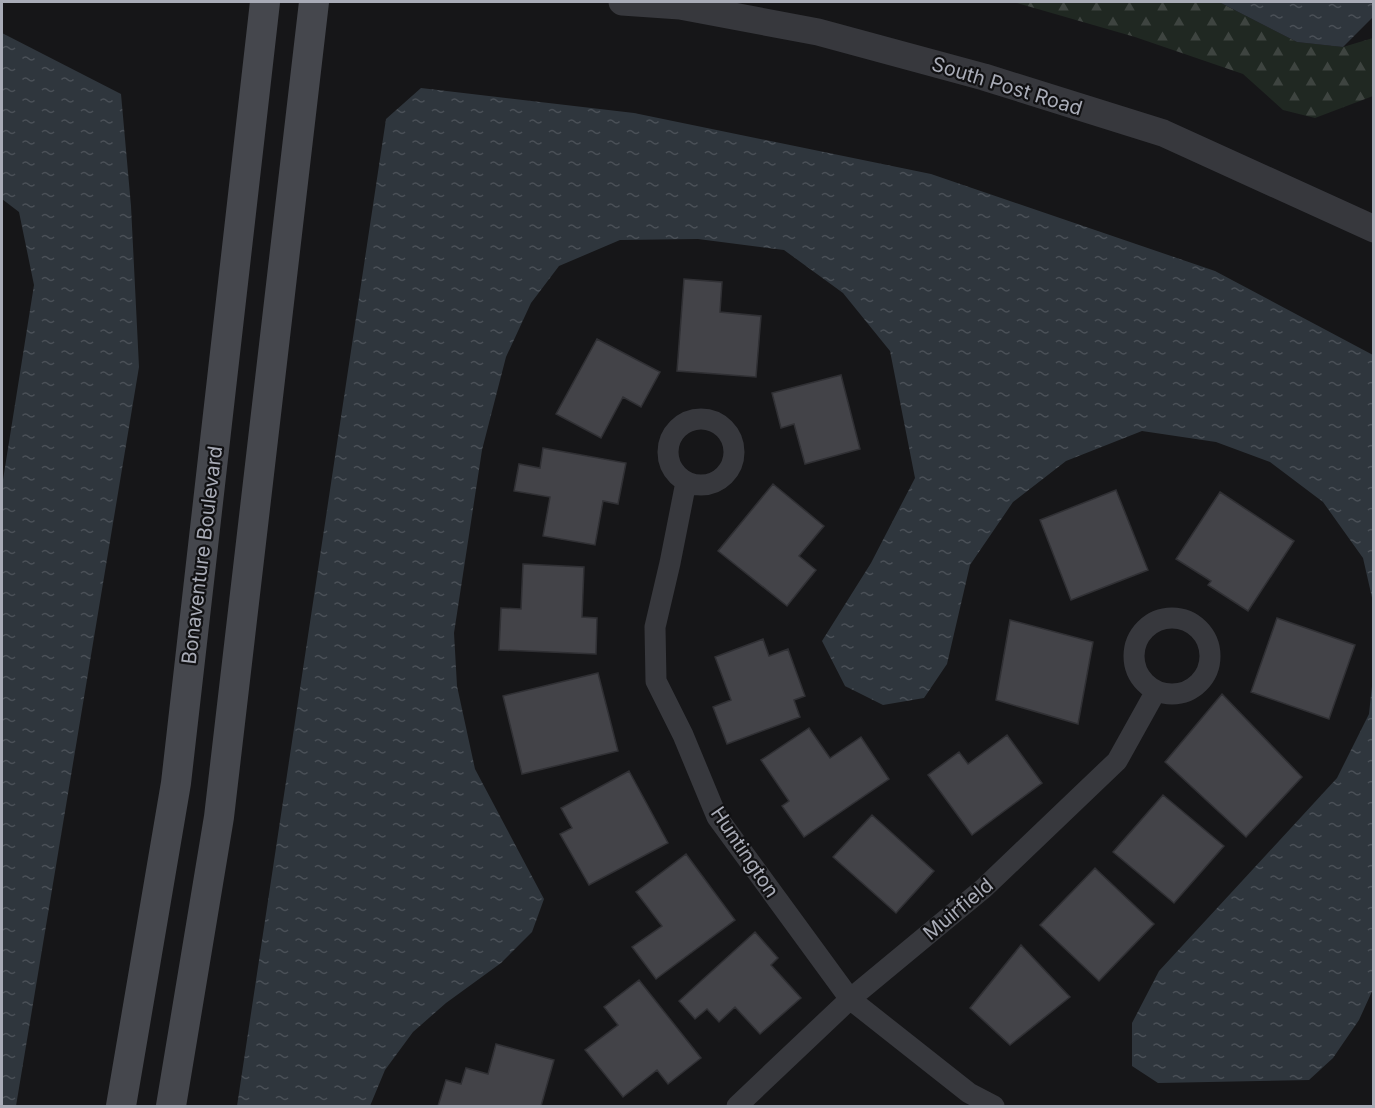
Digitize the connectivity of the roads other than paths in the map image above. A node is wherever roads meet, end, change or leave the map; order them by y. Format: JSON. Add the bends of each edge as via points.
{"nodes":[{"id":1,"x":265,"y":2,"type":"edge"},
{"id":2,"x":314,"y":2,"type":"edge"},
{"id":3,"x":622,"y":2,"type":"edge"},
{"id":4,"x":1373,"y":224,"type":"edge"},
{"id":5,"x":686,"y":482,"type":"dead end"},
{"id":6,"x":1156,"y":691,"type":"dead end"},
{"id":7,"x":850,"y":999,"type":"junction"},
{"id":8,"x":121,"y":1107,"type":"edge"},
{"id":9,"x":171,"y":1107,"type":"edge"},
{"id":10,"x":737,"y":1107,"type":"edge"},
{"id":11,"x":994,"y":1107,"type":"edge"}],
"edges":[{"from":1,"to":8,"type":"main road","name":"Bonaventure Boulevard","via":[[176,783]]},
{"from":2,"to":9,"type":"main road","via":[[219,817]]},
{"from":3,"to":4,"type":"street","name":"South Post Road","via":[[680,6],[818,32],[984,77],[1163,133]]},
{"from":5,"to":7,"type":"street","name":"Huntington","via":[[655,627],[656,681],[717,817]]},
{"from":6,"to":7,"type":"street","name":"Muirfield","via":[[1117,761],[984,888]]},
{"from":7,"to":10,"type":"street","name":"Muirfield"},
{"from":7,"to":11,"type":"street","name":"Huntington","via":[[969,1093]]}]}
